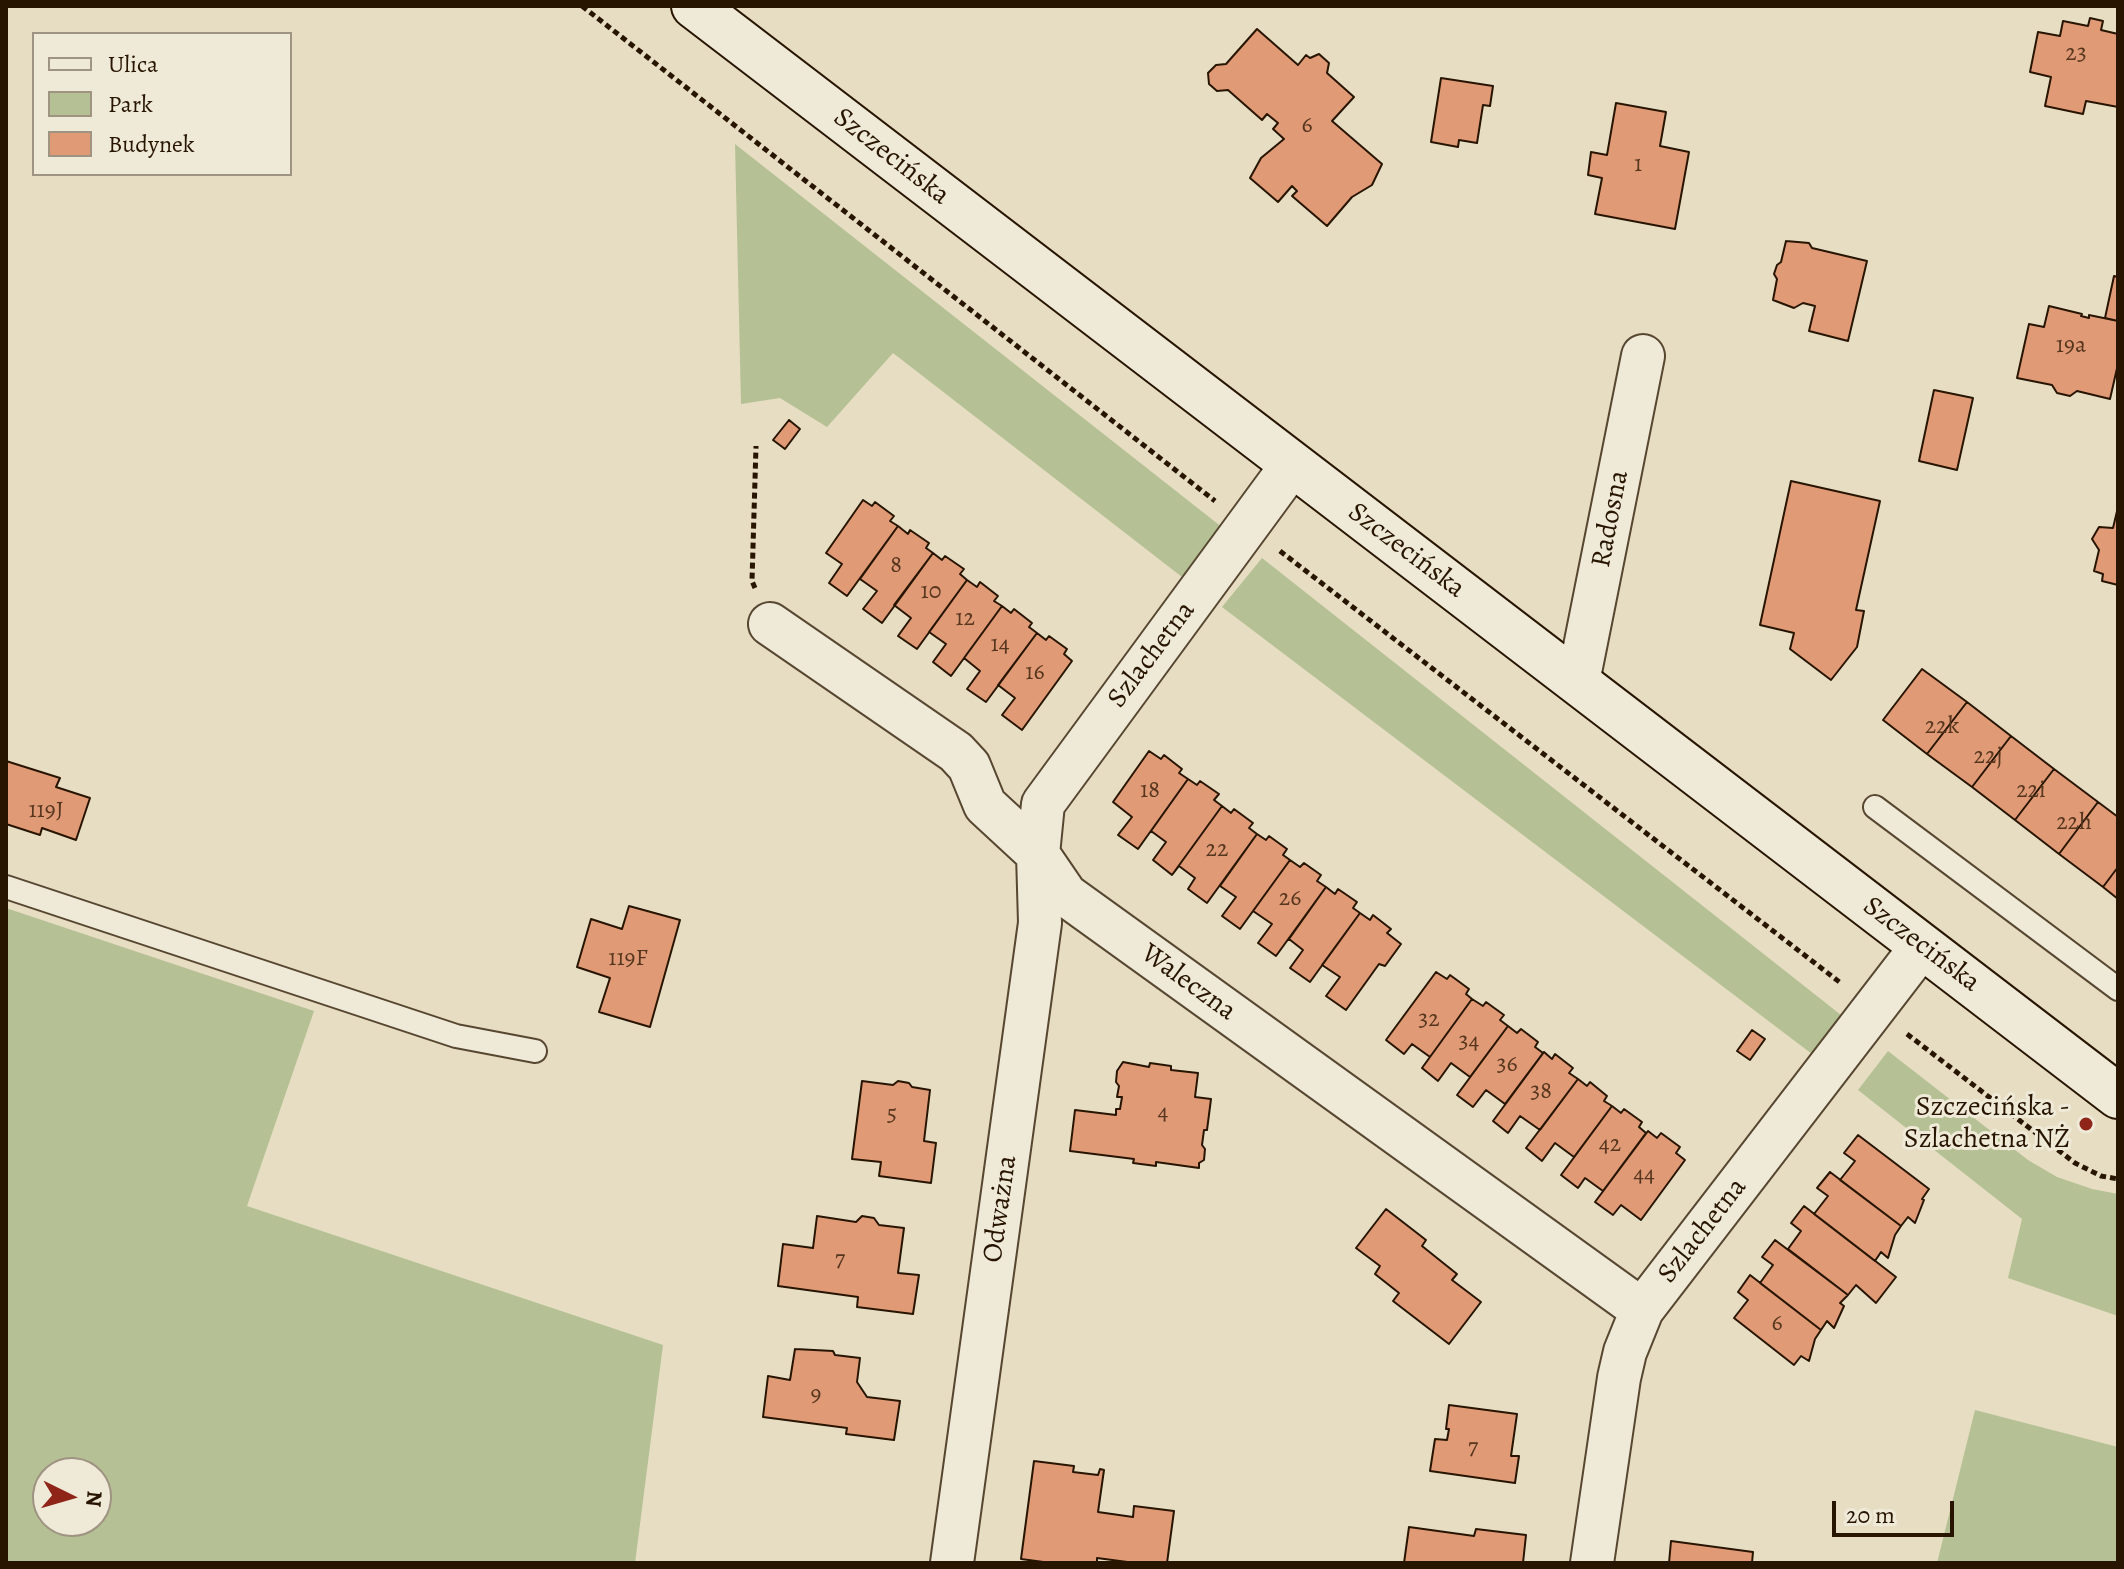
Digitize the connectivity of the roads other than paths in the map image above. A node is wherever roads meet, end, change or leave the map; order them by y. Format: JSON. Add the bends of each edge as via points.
{"nodes":[{"id":1,"x":714,"y":12,"type":"edge"},
{"id":2,"x":1643,"y":356,"type":"dead end"},
{"id":3,"x":1292,"y":465,"type":"junction"},
{"id":4,"x":770,"y":624,"type":"road end"},
{"id":5,"x":1578,"y":682,"type":"junction"},
{"id":6,"x":1875,"y":807,"type":"dead end"},
{"id":7,"x":1038,"y":854,"type":"junction"},
{"id":8,"x":6,"y":887,"type":"edge"},
{"id":9,"x":1922,"y":946,"type":"junction"},
{"id":10,"x":2118,"y":989,"type":"edge"},
{"id":11,"x":535,"y":1051,"type":"dead end"},
{"id":12,"x":2118,"y":1096,"type":"edge"},
{"id":13,"x":1642,"y":1310,"type":"junction"},
{"id":14,"x":952,"y":1563,"type":"edge"},
{"id":15,"x":1592,"y":1563,"type":"edge"}],
"edges":[{"from":1,"to":3,"type":"main road","name":"Szczecińska"},
{"from":2,"to":5,"type":"street","name":"Radosna"},
{"from":3,"to":5,"type":"main road","name":"Szczecińska"},
{"from":3,"to":7,"type":"street","name":"Szlachetna","via":[[1043,804]]},
{"from":4,"to":7,"type":"street","name":"Waleczna","via":[[956,752],[969,766],[985,805]]},
{"from":5,"to":9,"type":"main road","name":"Szczecińska"},
{"from":6,"to":10,"type":"lane"},
{"from":7,"to":13,"type":"street","name":"Waleczna","via":[[1066,895]]},
{"from":7,"to":14,"type":"street","name":"Odważna","via":[[1040,923]]},
{"from":8,"to":11,"type":"lane","via":[[456,1036]]},
{"from":9,"to":12,"type":"main road","name":"Szczecińska"},
{"from":9,"to":13,"type":"street","name":"Szlachetna"},
{"from":13,"to":15,"type":"street","name":"Szlachetna","via":[[1619,1378]]}]}
